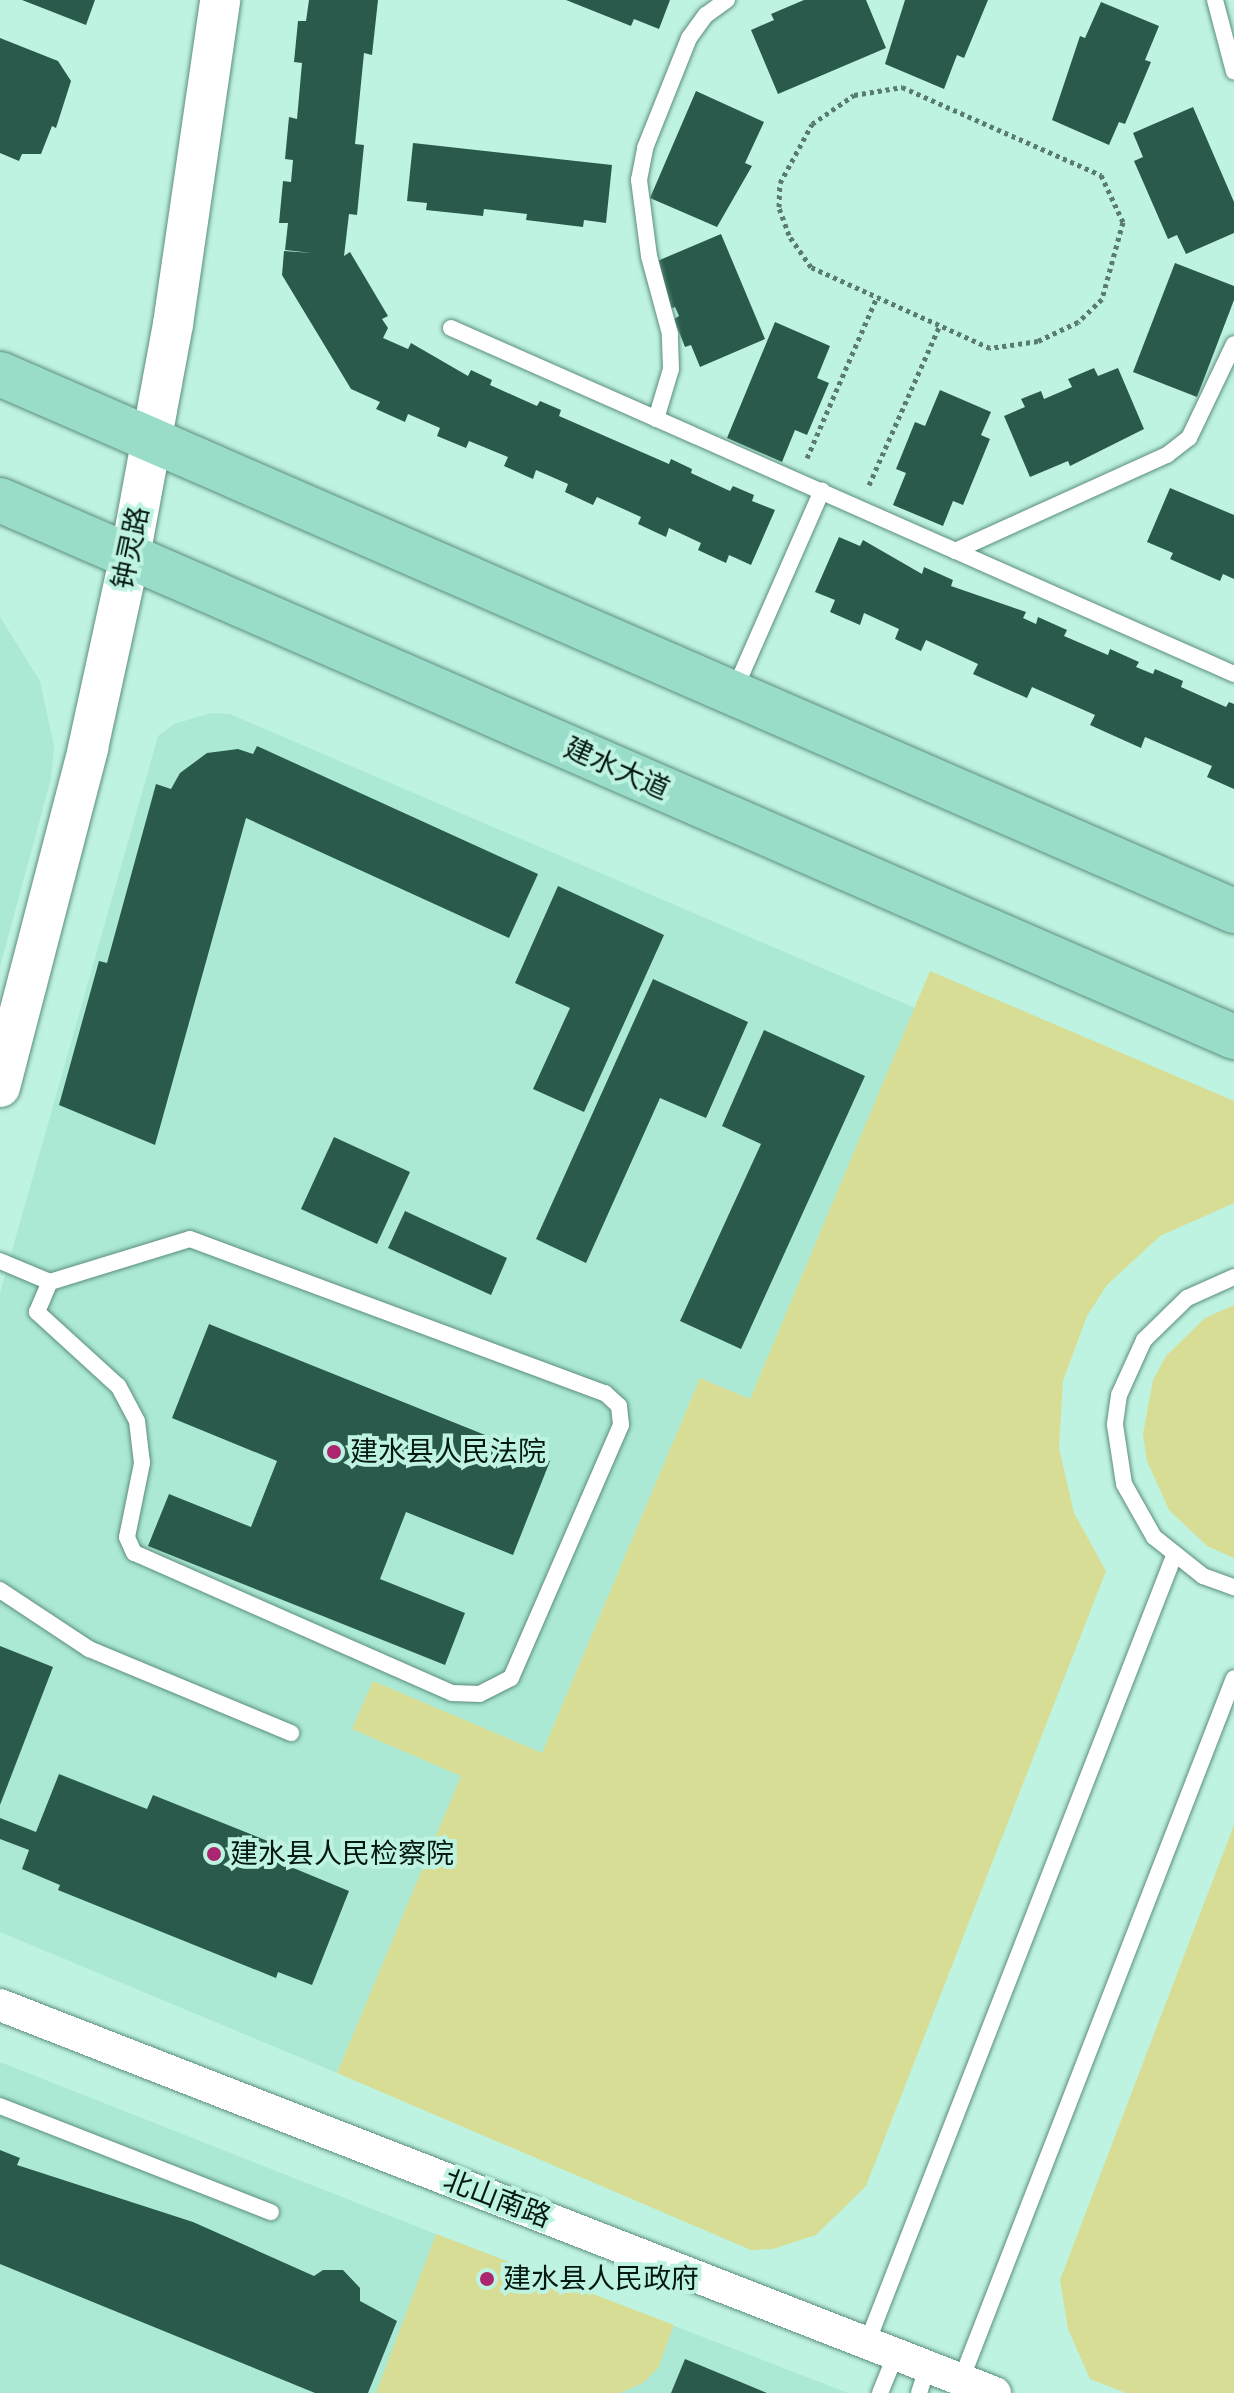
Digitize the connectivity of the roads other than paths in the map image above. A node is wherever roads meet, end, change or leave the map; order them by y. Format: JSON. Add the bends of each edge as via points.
{"nodes":[{"id":1,"x":220,"y":0,"type":"edge"},
{"id":2,"x":727,"y":0,"type":"edge"},
{"id":3,"x":1215,"y":0,"type":"edge"},
{"id":4,"x":1234,"y":72,"type":"edge"},
{"id":5,"x":451,"y":328,"type":"dead end"},
{"id":6,"x":1234,"y":344,"type":"edge"},
{"id":7,"x":0,"y":374,"type":"edge"},
{"id":8,"x":656,"y":419,"type":"junction"},
{"id":9,"x":152,"y":441,"type":"junction"},
{"id":10,"x":822,"y":491,"type":"junction"},
{"id":11,"x":0,"y":500,"type":"edge"},
{"id":12,"x":955,"y":551,"type":"junction"},
{"id":13,"x":130,"y":556,"type":"junction"},
{"id":14,"x":1234,"y":674,"type":"edge"},
{"id":15,"x":733,"y":693,"type":"junction"},
{"id":16,"x":1234,"y":911,"type":"edge"},
{"id":17,"x":1234,"y":1037,"type":"edge"},
{"id":18,"x":0,"y":1087,"type":"edge"},
{"id":19,"x":0,"y":1261,"type":"edge"},
{"id":20,"x":1234,"y":1277,"type":"edge"},
{"id":21,"x":50,"y":1282,"type":"junction"},
{"id":22,"x":1174,"y":1556,"type":"junction"},
{"id":23,"x":1234,"y":1587,"type":"edge"},
{"id":24,"x":0,"y":1590,"type":"edge"},
{"id":25,"x":1234,"y":1678,"type":"edge"},
{"id":26,"x":291,"y":1733,"type":"dead end"},
{"id":27,"x":0,"y":2005,"type":"edge"},
{"id":28,"x":0,"y":2106,"type":"edge"},
{"id":29,"x":271,"y":2212,"type":"dead end"},
{"id":30,"x":881,"y":2349,"type":"junction"},
{"id":31,"x":923,"y":2380,"type":"edge"},
{"id":32,"x":961,"y":2380,"type":"junction"},
{"id":33,"x":880,"y":2393,"type":"edge"},
{"id":34,"x":995,"y":2393,"type":"edge"}],
"edges":[{"from":1,"to":9,"type":"street","name":"钟灵路"},
{"from":2,"to":8,"type":"lane","via":[[706,15],[689,38],[645,148],[639,180],[649,256],[670,334],[671,369]]},
{"from":3,"to":4,"type":"lane"},
{"from":5,"to":8,"type":"lane"},
{"from":6,"to":12,"type":"lane","via":[[1189,438],[1167,455]]},
{"from":7,"to":9,"type":"main road"},
{"from":8,"to":10,"type":"lane"},
{"from":9,"to":13,"type":"street","name":"钟灵路"},
{"from":9,"to":15,"type":"main road"},
{"from":10,"to":12,"type":"lane"},
{"from":10,"to":15,"type":"lane"},
{"from":11,"to":13,"type":"main road","name":"建水大道"},
{"from":12,"to":14,"type":"lane"},
{"from":13,"to":17,"type":"main road","name":"建水大道"},
{"from":13,"to":18,"type":"street","name":"钟灵路","via":[[84,764]]},
{"from":15,"to":16,"type":"main road"},
{"from":19,"to":21,"type":"lane"},
{"from":20,"to":22,"type":"lane","via":[[1187,1298],[1163,1317],[1144,1340],[1119,1395],[1115,1425],[1124,1484],[1154,1537]]},
{"from":21,"to":21,"type":"lane","via":[[190,1239],[605,1393],[619,1406],[621,1425],[511,1678],[480,1694],[452,1693],[134,1553],[127,1537],[142,1463],[137,1421],[118,1386],[37,1312]]},
{"from":22,"to":23,"type":"lane","via":[[1203,1576]]},
{"from":22,"to":30,"type":"lane"},
{"from":24,"to":26,"type":"lane","via":[[89,1649]]},
{"from":25,"to":32,"type":"lane"},
{"from":27,"to":30,"type":"street","name":"北山南路"},
{"from":28,"to":29,"type":"lane"},
{"from":30,"to":31,"type":"street","name":"北山南路"},
{"from":30,"to":33,"type":"lane"},
{"from":31,"to":32,"type":"street","name":"北山南路"},
{"from":32,"to":34,"type":"street","name":"北山南路"}]}
